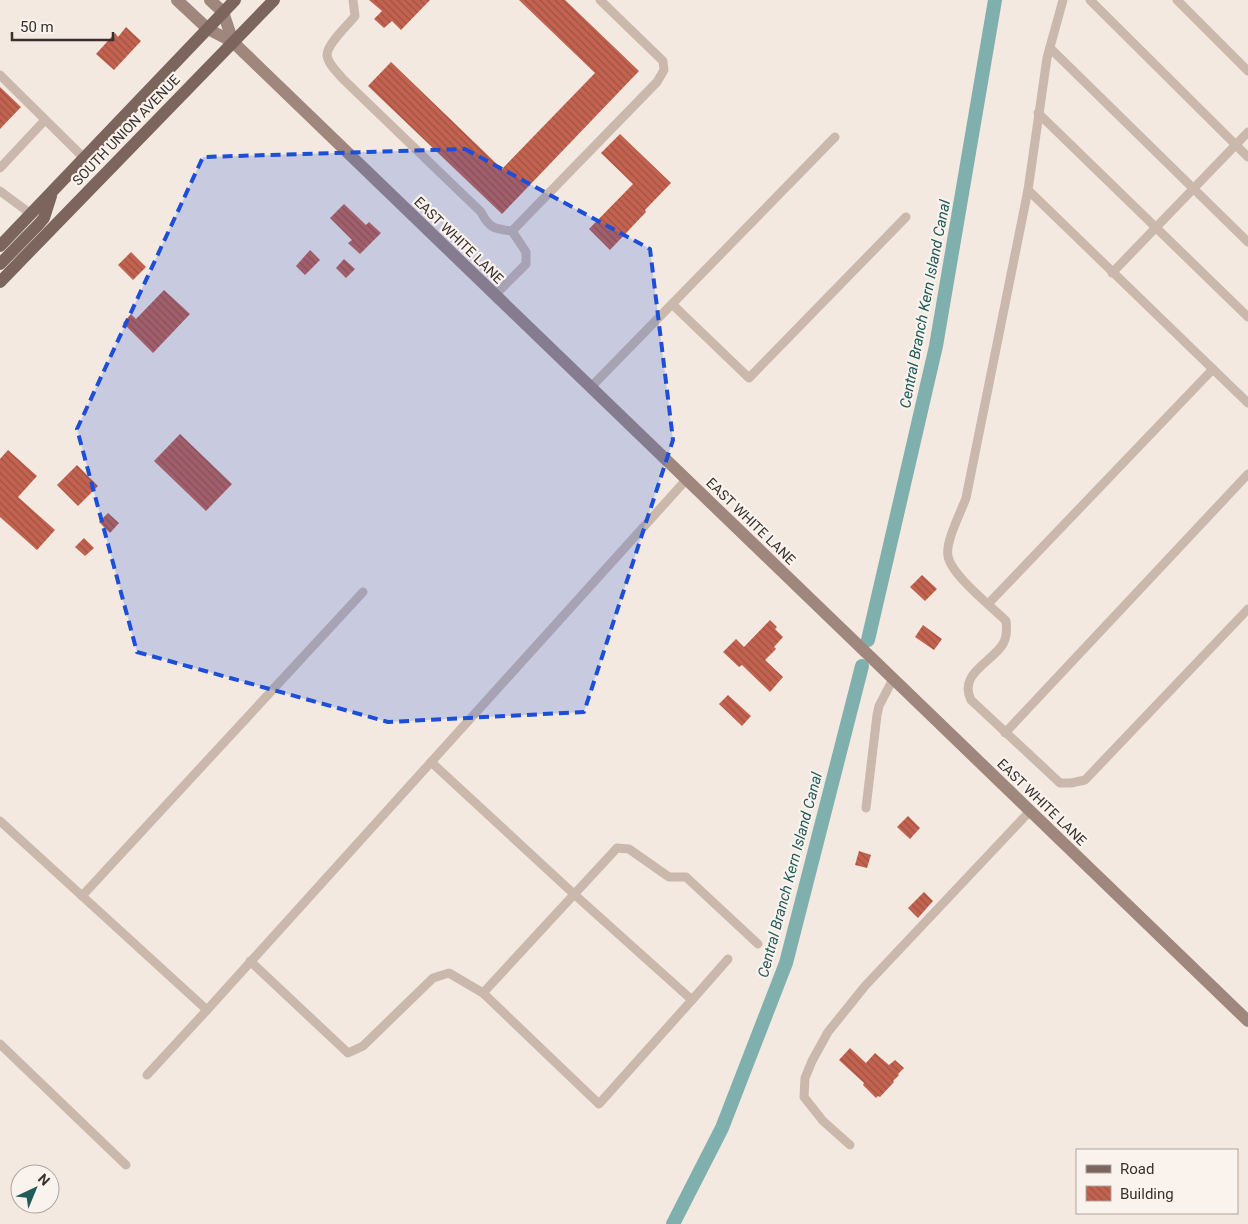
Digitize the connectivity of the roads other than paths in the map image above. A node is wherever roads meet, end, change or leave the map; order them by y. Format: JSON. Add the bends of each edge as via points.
{"nodes":[{"id":1,"x":177,"y":0,"type":"edge"},
{"id":2,"x":210,"y":0,"type":"edge"},
{"id":3,"x":235,"y":0,"type":"edge"},
{"id":4,"x":274,"y":0,"type":"edge"},
{"id":5,"x":354,"y":0,"type":"edge"},
{"id":6,"x":600,"y":0,"type":"edge"},
{"id":7,"x":1063,"y":0,"type":"edge"},
{"id":8,"x":1090,"y":0,"type":"edge"},
{"id":9,"x":1177,"y":0,"type":"edge"},
{"id":10,"x":223,"y":12,"type":"junction"},
{"id":11,"x":208,"y":29,"type":"junction"},
{"id":12,"x":233,"y":42,"type":"junction"},
{"id":13,"x":1050,"y":48,"type":"junction"},
{"id":14,"x":1248,"y":71,"type":"edge"},
{"id":15,"x":0,"y":75,"type":"edge"},
{"id":16,"x":1038,"y":113,"type":"junction"},
{"id":17,"x":45,"y":120,"type":"junction"},
{"id":18,"x":1248,"y":132,"type":"edge"},
{"id":19,"x":835,"y":137,"type":"dead end"},
{"id":20,"x":1236,"y":145,"type":"junction"},
{"id":21,"x":1248,"y":156,"type":"edge"},
{"id":22,"x":84,"y":158,"type":"junction"},
{"id":23,"x":0,"y":168,"type":"edge"},
{"id":24,"x":1193,"y":189,"type":"junction"},
{"id":25,"x":1028,"y":190,"type":"junction"},
{"id":26,"x":0,"y":191,"type":"edge"},
{"id":27,"x":53,"y":191,"type":"junction"},
{"id":28,"x":31,"y":214,"type":"junction"},
{"id":29,"x":906,"y":217,"type":"dead end"},
{"id":30,"x":1156,"y":228,"type":"junction"},
{"id":31,"x":512,"y":231,"type":"junction"},
{"id":32,"x":1248,"y":242,"type":"edge"},
{"id":33,"x":0,"y":246,"type":"edge"},
{"id":34,"x":0,"y":264,"type":"edge"},
{"id":35,"x":1112,"y":273,"type":"junction"},
{"id":36,"x":0,"y":282,"type":"edge"},
{"id":37,"x":495,"y":295,"type":"junction"},
{"id":38,"x":672,"y":304,"type":"junction"},
{"id":39,"x":1248,"y":317,"type":"edge"},
{"id":40,"x":1213,"y":370,"type":"junction"},
{"id":41,"x":590,"y":388,"type":"junction"},
{"id":42,"x":1248,"y":403,"type":"edge"},
{"id":43,"x":1248,"y":474,"type":"edge"},
{"id":44,"x":686,"y":480,"type":"junction"},
{"id":45,"x":363,"y":592,"type":"dead end"},
{"id":46,"x":988,"y":604,"type":"junction"},
{"id":47,"x":1248,"y":609,"type":"edge"},
{"id":48,"x":893,"y":679,"type":"junction"},
{"id":49,"x":1005,"y":733,"type":"junction"},
{"id":50,"x":431,"y":762,"type":"junction"},
{"id":51,"x":866,"y":808,"type":"dead end"},
{"id":52,"x":1030,"y":811,"type":"junction"},
{"id":53,"x":0,"y":821,"type":"edge"},
{"id":54,"x":575,"y":895,"type":"junction"},
{"id":55,"x":82,"y":896,"type":"junction"},
{"id":56,"x":758,"y":944,"type":"dead end"},
{"id":57,"x":728,"y":959,"type":"dead end"},
{"id":58,"x":250,"y":961,"type":"junction"},
{"id":59,"x":483,"y":993,"type":"junction"},
{"id":60,"x":692,"y":1000,"type":"junction"},
{"id":61,"x":207,"y":1010,"type":"junction"},
{"id":62,"x":1248,"y":1021,"type":"edge"},
{"id":63,"x":0,"y":1044,"type":"edge"},
{"id":64,"x":147,"y":1075,"type":"dead end"},
{"id":65,"x":850,"y":1145,"type":"dead end"},
{"id":66,"x":126,"y":1165,"type":"dead end"}],
"edges":[{"from":1,"to":11,"type":"street"},
{"from":2,"to":10,"type":"street"},
{"from":3,"to":10,"type":"main road","name":"SOUTH UNION AVENUE"},
{"from":4,"to":12,"type":"main road","name":"SOUTH UNION AVENUE"},
{"from":5,"to":31,"type":"lane","via":[[355,16],[330,45],[327,55],[331,65],[481,212],[489,225]]},
{"from":6,"to":31,"type":"lane","via":[[663,61],[664,70],[657,82]]},
{"from":7,"to":13,"type":"lane"},
{"from":8,"to":20,"type":"lane"},
{"from":9,"to":14,"type":"lane"},
{"from":10,"to":11,"type":"main road","name":"SOUTH UNION AVENUE"},
{"from":10,"to":12,"type":"street"},
{"from":11,"to":12,"type":"street"},
{"from":11,"to":22,"type":"main road","name":"SOUTH UNION AVENUE"},
{"from":12,"to":36,"type":"main road","name":"SOUTH UNION AVENUE"},
{"from":12,"to":37,"type":"street","name":"EAST WHITE LANE"},
{"from":13,"to":16,"type":"lane"},
{"from":13,"to":24,"type":"lane"},
{"from":15,"to":17,"type":"lane"},
{"from":16,"to":25,"type":"lane"},
{"from":16,"to":30,"type":"lane"},
{"from":17,"to":22,"type":"lane"},
{"from":17,"to":23,"type":"lane"},
{"from":18,"to":20,"type":"lane"},
{"from":19,"to":38,"type":"lane"},
{"from":20,"to":21,"type":"lane"},
{"from":20,"to":24,"type":"lane"},
{"from":22,"to":27,"type":"main road","name":"SOUTH UNION AVENUE"},
{"from":24,"to":30,"type":"lane"},
{"from":24,"to":32,"type":"lane"},
{"from":25,"to":35,"type":"lane"},
{"from":25,"to":46,"type":"lane","via":[[966,498],[947,555],[952,570]]},
{"from":26,"to":28,"type":"lane"},
{"from":27,"to":28,"type":"main road","name":"SOUTH UNION AVENUE"},
{"from":27,"to":34,"type":"main road","via":[[44,218]]},
{"from":28,"to":33,"type":"main road","name":"SOUTH UNION AVENUE"},
{"from":29,"to":38,"type":"lane","via":[[749,378]]},
{"from":30,"to":35,"type":"lane"},
{"from":30,"to":39,"type":"lane"},
{"from":31,"to":37,"type":"lane","via":[[526,252],[526,264]]},
{"from":35,"to":40,"type":"lane"},
{"from":37,"to":41,"type":"street","name":"EAST WHITE LANE"},
{"from":38,"to":41,"type":"lane"},
{"from":40,"to":42,"type":"lane"},
{"from":40,"to":46,"type":"lane"},
{"from":41,"to":44,"type":"street","name":"EAST WHITE LANE"},
{"from":43,"to":49,"type":"lane"},
{"from":44,"to":48,"type":"street","name":"EAST WHITE LANE"},
{"from":44,"to":50,"type":"lane"},
{"from":45,"to":55,"type":"lane"},
{"from":46,"to":49,"type":"lane","via":[[1006,621],[1007,634],[1003,644],[968,681],[966,691]]},
{"from":47,"to":49,"type":"lane","via":[[1086,780],[1060,783]]},
{"from":48,"to":51,"type":"lane","via":[[877,715]]},
{"from":48,"to":52,"type":"street","name":"EAST WHITE LANE"},
{"from":50,"to":54,"type":"lane"},
{"from":50,"to":58,"type":"lane"},
{"from":52,"to":62,"type":"street","name":"EAST WHITE LANE"},
{"from":52,"to":65,"type":"lane","via":[[865,986],[828,1032],[812,1061],[805,1078],[804,1097],[823,1122]]},
{"from":53,"to":55,"type":"lane"},
{"from":54,"to":56,"type":"lane","via":[[617,848],[630,849],[669,877],[686,876]]},
{"from":54,"to":59,"type":"lane"},
{"from":54,"to":60,"type":"lane"},
{"from":55,"to":61,"type":"lane"},
{"from":57,"to":60,"type":"lane"},
{"from":58,"to":59,"type":"lane","via":[[348,1053],[363,1046],[433,978],[449,973]]},
{"from":58,"to":61,"type":"lane"},
{"from":59,"to":60,"type":"lane","via":[[599,1104]]},
{"from":61,"to":64,"type":"lane"},
{"from":63,"to":66,"type":"lane"}]}
